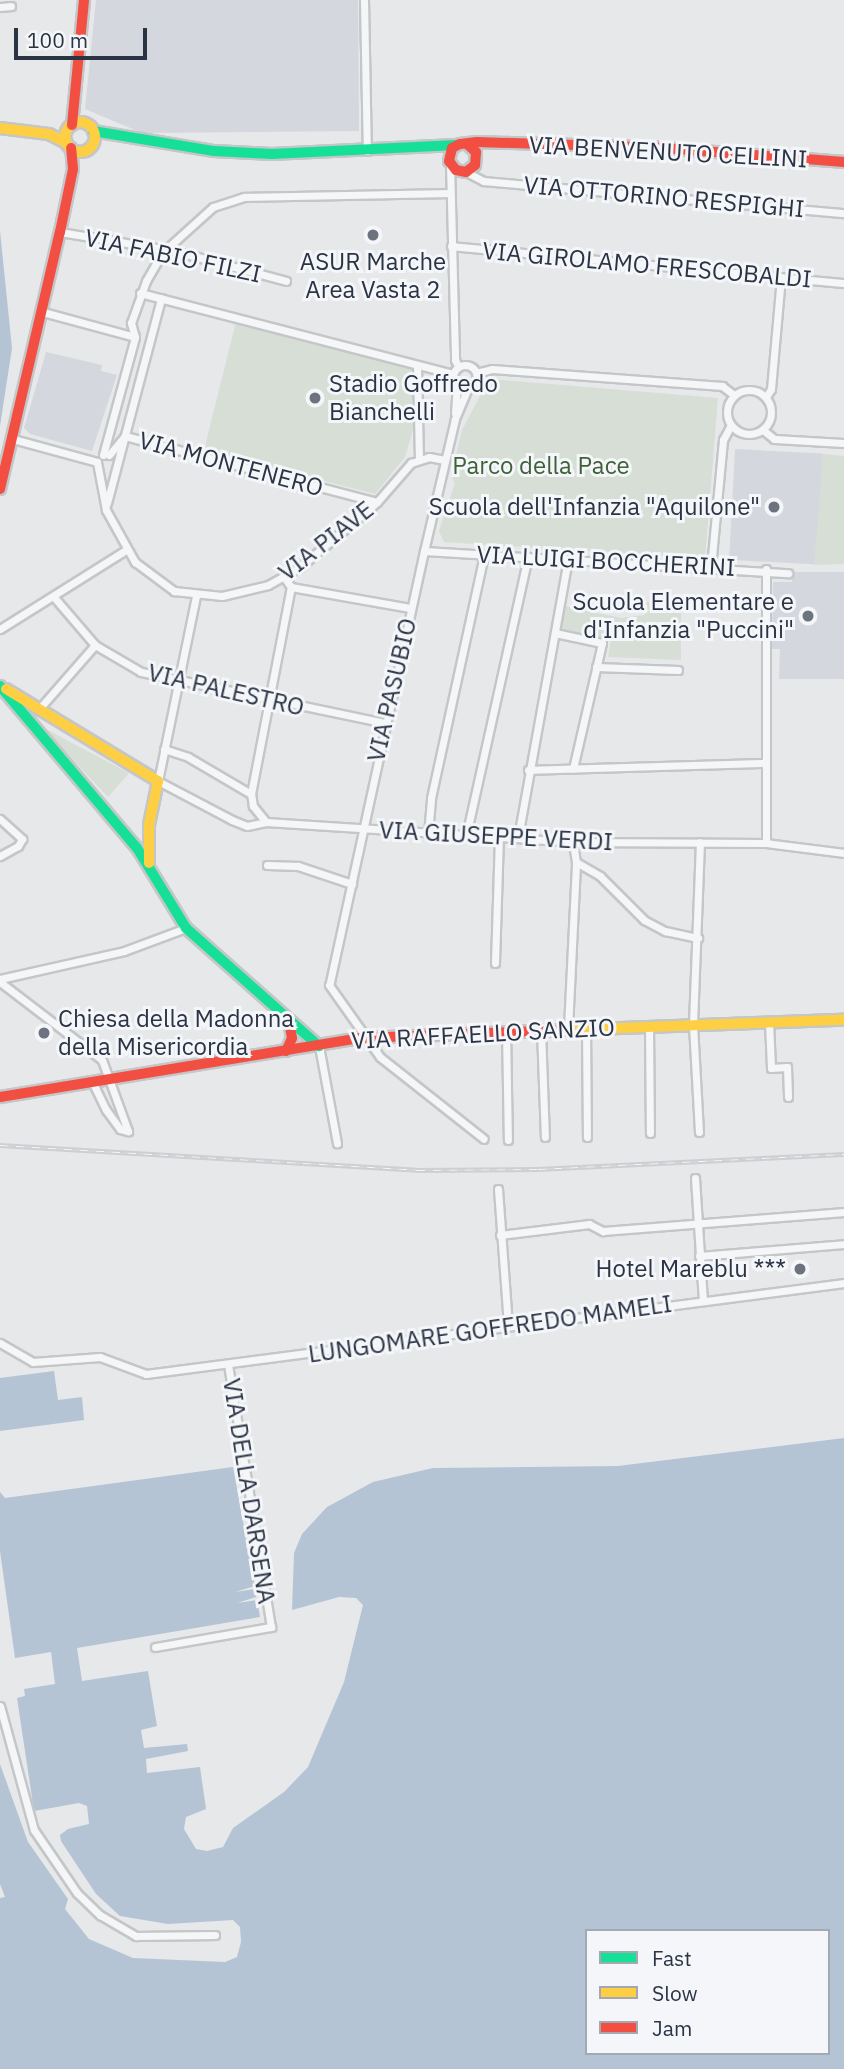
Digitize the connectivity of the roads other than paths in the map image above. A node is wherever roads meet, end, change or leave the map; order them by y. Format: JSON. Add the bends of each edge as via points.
{"nodes":[{"id":1,"x":84,"y":0,"type":"edge"},
{"id":2,"x":364,"y":0,"type":"edge"},
{"id":3,"x":11,"y":6,"type":"dead end"},
{"id":4,"x":0,"y":7,"type":"edge"},
{"id":5,"x":78,"y":98,"type":"junction"},
{"id":6,"x":70,"y":127,"type":"junction"},
{"id":7,"x":0,"y":128,"type":"edge"},
{"id":8,"x":90,"y":128,"type":"junction"},
{"id":9,"x":49,"y":134,"type":"junction"},
{"id":10,"x":132,"y":140,"type":"junction"},
{"id":11,"x":69,"y":146,"type":"junction"},
{"id":12,"x":428,"y":146,"type":"junction"},
{"id":13,"x":467,"y":147,"type":"junction"},
{"id":14,"x":88,"y":148,"type":"junction"},
{"id":15,"x":367,"y":151,"type":"junction"},
{"id":16,"x":449,"y":160,"type":"junction"},
{"id":17,"x":844,"y":162,"type":"edge"},
{"id":18,"x":466,"y":170,"type":"junction"},
{"id":19,"x":450,"y":184,"type":"junction"},
{"id":20,"x":70,"y":185,"type":"junction"},
{"id":21,"x":448,"y":193,"type":"junction"},
{"id":22,"x":844,"y":212,"type":"edge"},
{"id":23,"x":60,"y":232,"type":"junction"},
{"id":24,"x":451,"y":246,"type":"junction"},
{"id":25,"x":163,"y":252,"type":"junction"},
{"id":26,"x":781,"y":278,"type":"junction"},
{"id":27,"x":286,"y":281,"type":"dead end"},
{"id":28,"x":844,"y":283,"type":"edge"},
{"id":29,"x":140,"y":293,"type":"junction"},
{"id":30,"x":161,"y":298,"type":"junction"},
{"id":31,"x":43,"y":312,"type":"junction"},
{"id":32,"x":135,"y":337,"type":"junction"},
{"id":33,"x":417,"y":365,"type":"junction"},
{"id":34,"x":458,"y":366,"type":"junction"},
{"id":35,"x":476,"y":373,"type":"junction"},
{"id":36,"x":453,"y":374,"type":"junction"},
{"id":37,"x":457,"y":386,"type":"junction"},
{"id":38,"x":468,"y":388,"type":"junction"},
{"id":39,"x":734,"y":395,"type":"junction"},
{"id":40,"x":766,"y":397,"type":"junction"},
{"id":41,"x":455,"y":419,"type":"junction"},
{"id":42,"x":731,"y":425,"type":"junction"},
{"id":43,"x":763,"y":430,"type":"junction"},
{"id":44,"x":125,"y":436,"type":"junction"},
{"id":45,"x":13,"y":439,"type":"junction"},
{"id":46,"x":844,"y":443,"type":"edge"},
{"id":47,"x":103,"y":457,"type":"junction"},
{"id":48,"x":419,"y":458,"type":"junction"},
{"id":49,"x":445,"y":460,"type":"junction"},
{"id":50,"x":115,"y":469,"type":"junction"},
{"id":51,"x":100,"y":471,"type":"junction"},
{"id":52,"x":0,"y":489,"type":"edge"},
{"id":53,"x":377,"y":502,"type":"junction"},
{"id":54,"x":107,"y":510,"type":"junction"},
{"id":55,"x":126,"y":550,"type":"junction"},
{"id":56,"x":424,"y":551,"type":"junction"},
{"id":57,"x":484,"y":555,"type":"junction"},
{"id":58,"x":528,"y":557,"type":"junction"},
{"id":59,"x":568,"y":559,"type":"junction"},
{"id":60,"x":711,"y":567,"type":"junction"},
{"id":61,"x":766,"y":569,"type":"junction"},
{"id":62,"x":788,"y":573,"type":"dead end"},
{"id":63,"x":285,"y":577,"type":"junction"},
{"id":64,"x":291,"y":587,"type":"junction"},
{"id":65,"x":53,"y":596,"type":"junction"},
{"id":66,"x":196,"y":596,"type":"junction"},
{"id":67,"x":410,"y":608,"type":"junction"},
{"id":68,"x":0,"y":629,"type":"edge"},
{"id":69,"x":555,"y":633,"type":"junction"},
{"id":70,"x":95,"y":645,"type":"junction"},
{"id":71,"x":596,"y":667,"type":"junction"},
{"id":72,"x":678,"y":670,"type":"dead end"},
{"id":73,"x":178,"y":683,"type":"junction"},
{"id":74,"x":0,"y":686,"type":"edge"},
{"id":75,"x":270,"y":701,"type":"junction"},
{"id":76,"x":39,"y":709,"type":"junction"},
{"id":77,"x":52,"y":717,"type":"junction"},
{"id":78,"x":385,"y":723,"type":"junction"},
{"id":79,"x":37,"y":731,"type":"junction"},
{"id":80,"x":164,"y":749,"type":"junction"},
{"id":81,"x":766,"y":763,"type":"junction"},
{"id":82,"x":573,"y":769,"type":"junction"},
{"id":83,"x":528,"y":770,"type":"junction"},
{"id":84,"x":158,"y":780,"type":"junction"},
{"id":85,"x":251,"y":794,"type":"junction"},
{"id":86,"x":0,"y":819,"type":"edge"},
{"id":87,"x":266,"y":822,"type":"junction"},
{"id":88,"x":149,"y":825,"type":"junction"},
{"id":89,"x":360,"y":829,"type":"junction"},
{"id":90,"x":123,"y":830,"type":"junction"},
{"id":91,"x":428,"y":834,"type":"junction"},
{"id":92,"x":466,"y":836,"type":"junction"},
{"id":93,"x":499,"y":837,"type":"junction"},
{"id":94,"x":518,"y":837,"type":"junction"},
{"id":95,"x":573,"y":842,"type":"junction"},
{"id":96,"x":700,"y":842,"type":"junction"},
{"id":97,"x":766,"y":843,"type":"junction"},
{"id":98,"x":844,"y":853,"type":"edge"},
{"id":99,"x":1,"y":854,"type":"edge"},
{"id":100,"x":576,"y":862,"type":"junction"},
{"id":101,"x":267,"y":865,"type":"dead end"},
{"id":102,"x":149,"y":866,"type":"junction"},
{"id":103,"x":352,"y":884,"type":"junction"},
{"id":104,"x":186,"y":928,"type":"junction"},
{"id":105,"x":698,"y":938,"type":"junction"},
{"id":106,"x":495,"y":963,"type":"dead end"},
{"id":107,"x":0,"y":980,"type":"edge"},
{"id":108,"x":288,"y":1018,"type":"junction"},
{"id":109,"x":844,"y":1020,"type":"edge"},
{"id":110,"x":769,"y":1021,"type":"junction"},
{"id":111,"x":694,"y":1024,"type":"junction"},
{"id":112,"x":649,"y":1025,"type":"junction"},
{"id":113,"x":586,"y":1027,"type":"junction"},
{"id":114,"x":568,"y":1028,"type":"junction"},
{"id":115,"x":541,"y":1029,"type":"junction"},
{"id":116,"x":506,"y":1030,"type":"junction"},
{"id":117,"x":362,"y":1038,"type":"junction"},
{"id":118,"x":319,"y":1046,"type":"junction"},
{"id":119,"x":286,"y":1051,"type":"junction"},
{"id":120,"x":111,"y":1080,"type":"junction"},
{"id":121,"x":93,"y":1083,"type":"junction"},
{"id":122,"x":0,"y":1097,"type":"edge"},
{"id":123,"x":788,"y":1097,"type":"dead end"},
{"id":124,"x":699,"y":1132,"type":"dead end"},
{"id":125,"x":650,"y":1133,"type":"dead end"},
{"id":126,"x":545,"y":1137,"type":"dead end"},
{"id":127,"x":587,"y":1137,"type":"dead end"},
{"id":128,"x":484,"y":1139,"type":"dead end"},
{"id":129,"x":508,"y":1140,"type":"dead end"},
{"id":130,"x":337,"y":1143,"type":"dead end"},
{"id":131,"x":695,"y":1178,"type":"dead end"},
{"id":132,"x":498,"y":1189,"type":"dead end"},
{"id":133,"x":844,"y":1212,"type":"edge"},
{"id":134,"x":697,"y":1223,"type":"junction"},
{"id":135,"x":500,"y":1235,"type":"junction"},
{"id":136,"x":844,"y":1244,"type":"edge"},
{"id":137,"x":699,"y":1256,"type":"junction"},
{"id":138,"x":844,"y":1283,"type":"edge"},
{"id":139,"x":703,"y":1301,"type":"junction"},
{"id":140,"x":508,"y":1326,"type":"junction"},
{"id":141,"x":0,"y":1343,"type":"edge"},
{"id":142,"x":228,"y":1364,"type":"junction"},
{"id":143,"x":155,"y":1647,"type":"dead end"},
{"id":144,"x":0,"y":1706,"type":"edge"},
{"id":145,"x":215,"y":1935,"type":"dead end"}],
"edges":[{"from":1,"to":5,"type":"street"},
{"from":2,"to":15,"type":"street"},
{"from":3,"to":4,"type":"street"},
{"from":5,"to":6,"type":"street"},
{"from":5,"to":8,"type":"street"},
{"from":6,"to":8,"type":"street","name":"VIA BENVENUTO CELLINI"},
{"from":6,"to":9,"type":"street","name":"VIA BENVENUTO CELLINI"},
{"from":6,"to":11,"type":"street"},
{"from":7,"to":9,"type":"street"},
{"from":8,"to":10,"type":"street","name":"VIA BENVENUTO CELLINI"},
{"from":8,"to":14,"type":"street"},
{"from":9,"to":11,"type":"street","name":"VIA BENVENUTO CELLINI"},
{"from":10,"to":14,"type":"street","name":"VIA BENVENUTO CELLINI"},
{"from":10,"to":15,"type":"street","name":"VIA BENVENUTO CELLINI","via":[[214,151]]},
{"from":11,"to":14,"type":"street","name":"VIA BENVENUTO CELLINI"},
{"from":11,"to":20,"type":"street"},
{"from":12,"to":13,"type":"street","name":"VIA BENVENUTO CELLINI"},
{"from":12,"to":15,"type":"street","name":"VIA BENVENUTO CELLINI"},
{"from":12,"to":16,"type":"street"},
{"from":13,"to":16,"type":"street"},
{"from":13,"to":17,"type":"street","name":"VIA BENVENUTO CELLINI","via":[[663,149]]},
{"from":13,"to":18,"type":"street"},
{"from":14,"to":20,"type":"street"},
{"from":16,"to":18,"type":"street"},
{"from":16,"to":19,"type":"street"},
{"from":18,"to":19,"type":"street"},
{"from":18,"to":22,"type":"street","name":"VIA OTTORINO RESPIGHI","via":[[484,181]]},
{"from":19,"to":21,"type":"street"},
{"from":20,"to":23,"type":"street"},
{"from":21,"to":24,"type":"street"},
{"from":21,"to":25,"type":"street","via":[[228,200],[213,207]]},
{"from":23,"to":25,"type":"street","name":"VIA FABIO FILZI"},
{"from":23,"to":31,"type":"street"},
{"from":24,"to":26,"type":"street","name":"VIA GIROLAMO FRESCOBALDI"},
{"from":24,"to":34,"type":"street"},
{"from":25,"to":27,"type":"street","name":"VIA FABIO FILZI"},
{"from":25,"to":29,"type":"street"},
{"from":26,"to":28,"type":"street","name":"VIA GIROLAMO FRESCOBALDI"},
{"from":26,"to":40,"type":"street","via":[[771,389]]},
{"from":29,"to":30,"type":"street"},
{"from":29,"to":32,"type":"street","via":[[131,323]]},
{"from":30,"to":33,"type":"street"},
{"from":30,"to":44,"type":"street"},
{"from":31,"to":32,"type":"street"},
{"from":31,"to":45,"type":"street"},
{"from":32,"to":47,"type":"street"},
{"from":33,"to":36,"type":"street"},
{"from":33,"to":48,"type":"street"},
{"from":34,"to":35,"type":"street","via":[[469,365]]},
{"from":34,"to":36,"type":"street"},
{"from":35,"to":38,"type":"street"},
{"from":35,"to":39,"type":"street","via":[[492,369],[722,386]]},
{"from":36,"to":37,"type":"street"},
{"from":37,"to":38,"type":"street"},
{"from":37,"to":41,"type":"street"},
{"from":38,"to":41,"type":"street"},
{"from":39,"to":40,"type":"street","via":[[747,390]]},
{"from":39,"to":42,"type":"street","via":[[727,406]]},
{"from":40,"to":43,"type":"street","via":[[772,410]]},
{"from":41,"to":49,"type":"street","name":"VIA PASUBIO"},
{"from":42,"to":43,"type":"street","via":[[749,435]]},
{"from":42,"to":60,"type":"street","via":[[723,440]]},
{"from":43,"to":46,"type":"street","via":[[774,439]]},
{"from":44,"to":47,"type":"street"},
{"from":44,"to":50,"type":"street"},
{"from":44,"to":53,"type":"street","name":"VIA MONTENERO"},
{"from":45,"to":47,"type":"street"},
{"from":45,"to":52,"type":"street"},
{"from":47,"to":50,"type":"street"},
{"from":47,"to":51,"type":"street","name":"VIA PIAVE"},
{"from":48,"to":49,"type":"street"},
{"from":48,"to":53,"type":"street","name":"VIA PIAVE"},
{"from":49,"to":56,"type":"street","name":"VIA PASUBIO"},
{"from":50,"to":51,"type":"street"},
{"from":50,"to":54,"type":"street"},
{"from":51,"to":54,"type":"street","name":"VIA PIAVE"},
{"from":53,"to":63,"type":"street","name":"VIA PIAVE"},
{"from":54,"to":55,"type":"street","name":"VIA PIAVE"},
{"from":55,"to":65,"type":"street"},
{"from":55,"to":66,"type":"street","name":"VIA PIAVE","via":[[153,579]]},
{"from":56,"to":57,"type":"street","name":"VIA LUIGI BOCCHERINI"},
{"from":56,"to":67,"type":"street","name":"VIA PASUBIO"},
{"from":57,"to":58,"type":"street","name":"VIA LUIGI BOCCHERINI"},
{"from":57,"to":91,"type":"street","via":[[431,798]]},
{"from":58,"to":59,"type":"street","name":"VIA LUIGI BOCCHERINI"},
{"from":58,"to":92,"type":"street"},
{"from":59,"to":60,"type":"street","name":"VIA LUIGI BOCCHERINI"},
{"from":59,"to":69,"type":"street"},
{"from":60,"to":61,"type":"street","name":"VIA LUIGI BOCCHERINI"},
{"from":61,"to":62,"type":"street","name":"VIA LUIGI BOCCHERINI"},
{"from":61,"to":81,"type":"street"},
{"from":63,"to":64,"type":"street"},
{"from":63,"to":66,"type":"street","name":"VIA PIAVE","via":[[243,593]]},
{"from":64,"to":67,"type":"street"},
{"from":64,"to":75,"type":"street"},
{"from":65,"to":68,"type":"street"},
{"from":65,"to":70,"type":"street","name":"VIA PALESTRO"},
{"from":66,"to":73,"type":"street"},
{"from":67,"to":78,"type":"street","name":"VIA PASUBIO"},
{"from":69,"to":71,"type":"street","via":[[602,643]]},
{"from":69,"to":83,"type":"street"},
{"from":70,"to":73,"type":"street","name":"VIA PALESTRO","via":[[141,672]]},
{"from":70,"to":76,"type":"street"},
{"from":71,"to":72,"type":"street"},
{"from":71,"to":82,"type":"street"},
{"from":73,"to":75,"type":"street","name":"VIA PALESTRO"},
{"from":73,"to":80,"type":"street"},
{"from":74,"to":76,"type":"street"},
{"from":74,"to":79,"type":"street"},
{"from":75,"to":78,"type":"street","name":"VIA PALESTRO"},
{"from":75,"to":85,"type":"street"},
{"from":76,"to":77,"type":"street"},
{"from":77,"to":79,"type":"street","via":[[37,718]]},
{"from":77,"to":84,"type":"street"},
{"from":78,"to":89,"type":"street","name":"VIA PASUBIO"},
{"from":79,"to":90,"type":"street"},
{"from":80,"to":84,"type":"street"},
{"from":80,"to":85,"type":"street","via":[[188,757]]},
{"from":81,"to":82,"type":"street"},
{"from":81,"to":97,"type":"street"},
{"from":82,"to":83,"type":"street"},
{"from":83,"to":94,"type":"street"},
{"from":84,"to":87,"type":"street","name":"VIA GIUSEPPE VERDI","via":[[232,820],[247,825]]},
{"from":84,"to":88,"type":"street"},
{"from":85,"to":87,"type":"street","via":[[253,806]]},
{"from":86,"to":99,"type":"street","via":[[22,839]]},
{"from":87,"to":89,"type":"street","name":"VIA GIUSEPPE VERDI"},
{"from":88,"to":90,"type":"street","via":[[141,831]]},
{"from":88,"to":102,"type":"street"},
{"from":89,"to":91,"type":"street","name":"VIA GIUSEPPE VERDI"},
{"from":89,"to":103,"type":"street","name":"VIA PASUBIO"},
{"from":90,"to":102,"type":"street"},
{"from":91,"to":92,"type":"street","name":"VIA GIUSEPPE VERDI"},
{"from":92,"to":93,"type":"street","name":"VIA GIUSEPPE VERDI"},
{"from":93,"to":94,"type":"street","name":"VIA GIUSEPPE VERDI"},
{"from":93,"to":106,"type":"street"},
{"from":94,"to":95,"type":"street","name":"VIA GIUSEPPE VERDI"},
{"from":95,"to":96,"type":"street","name":"VIA GIUSEPPE VERDI"},
{"from":95,"to":100,"type":"street"},
{"from":96,"to":97,"type":"street","name":"VIA GIUSEPPE VERDI"},
{"from":96,"to":105,"type":"street"},
{"from":97,"to":98,"type":"street","name":"VIA GIUSEPPE VERDI"},
{"from":100,"to":105,"type":"street","via":[[600,876],[643,920],[665,931]]},
{"from":100,"to":114,"type":"street"},
{"from":101,"to":103,"type":"street","via":[[298,866]]},
{"from":102,"to":104,"type":"street"},
{"from":103,"to":117,"type":"street","name":"VIA PASUBIO","via":[[329,985]]},
{"from":104,"to":107,"type":"street","via":[[124,951]]},
{"from":104,"to":108,"type":"street"},
{"from":105,"to":111,"type":"street"},
{"from":107,"to":120,"type":"street","via":[[102,1060]]},
{"from":108,"to":118,"type":"street"},
{"from":108,"to":119,"type":"street","via":[[292,1038]]},
{"from":109,"to":110,"type":"street","name":"VIA RAFFAELLO SANZIO"},
{"from":110,"to":111,"type":"street","name":"VIA RAFFAELLO SANZIO"},
{"from":110,"to":123,"type":"street","via":[[771,1068],[787,1067]]},
{"from":111,"to":112,"type":"street","name":"VIA RAFFAELLO SANZIO"},
{"from":111,"to":124,"type":"street"},
{"from":112,"to":113,"type":"street","name":"VIA RAFFAELLO SANZIO"},
{"from":112,"to":125,"type":"street"},
{"from":113,"to":114,"type":"street","name":"VIA RAFFAELLO SANZIO"},
{"from":113,"to":127,"type":"street"},
{"from":114,"to":115,"type":"street","name":"VIA RAFFAELLO SANZIO"},
{"from":115,"to":116,"type":"street","name":"VIA RAFFAELLO SANZIO"},
{"from":115,"to":126,"type":"street"},
{"from":116,"to":117,"type":"street","name":"VIA RAFFAELLO SANZIO"},
{"from":116,"to":129,"type":"street"},
{"from":117,"to":118,"type":"street","name":"VIA RAFFAELLO SANZIO"},
{"from":117,"to":128,"type":"street"},
{"from":118,"to":119,"type":"street","name":"VIA RAFFAELLO SANZIO"},
{"from":118,"to":130,"type":"street"},
{"from":119,"to":120,"type":"street","name":"VIA RAFFAELLO SANZIO"},
{"from":120,"to":121,"type":"street","name":"VIA RAFFAELLO SANZIO"},
{"from":120,"to":121,"type":"street","via":[[112,1097],[130,1126],[126,1132],[106,1110]]},
{"from":121,"to":122,"type":"street","name":"VIA RAFFAELLO SANZIO"},
{"from":131,"to":134,"type":"street"},
{"from":132,"to":135,"type":"street"},
{"from":133,"to":134,"type":"street"},
{"from":134,"to":135,"type":"street","via":[[603,1231],[589,1224]]},
{"from":134,"to":137,"type":"street"},
{"from":135,"to":140,"type":"street"},
{"from":136,"to":137,"type":"street"},
{"from":137,"to":139,"type":"street"},
{"from":138,"to":139,"type":"street","name":"LUNGOMARE GOFFREDO MAMELI"},
{"from":139,"to":140,"type":"street","name":"LUNGOMARE GOFFREDO MAMELI"},
{"from":140,"to":142,"type":"street","name":"LUNGOMARE GOFFREDO MAMELI"},
{"from":141,"to":142,"type":"street","name":"LUNGOMARE GOFFREDO MAMELI","via":[[33,1362],[100,1357],[137,1373]]},
{"from":142,"to":143,"type":"street","name":"VIA DELLA DARSENA","via":[[271,1627]]},
{"from":144,"to":145,"type":"street","via":[[34,1830],[77,1893],[100,1915],[136,1936]]}]}
